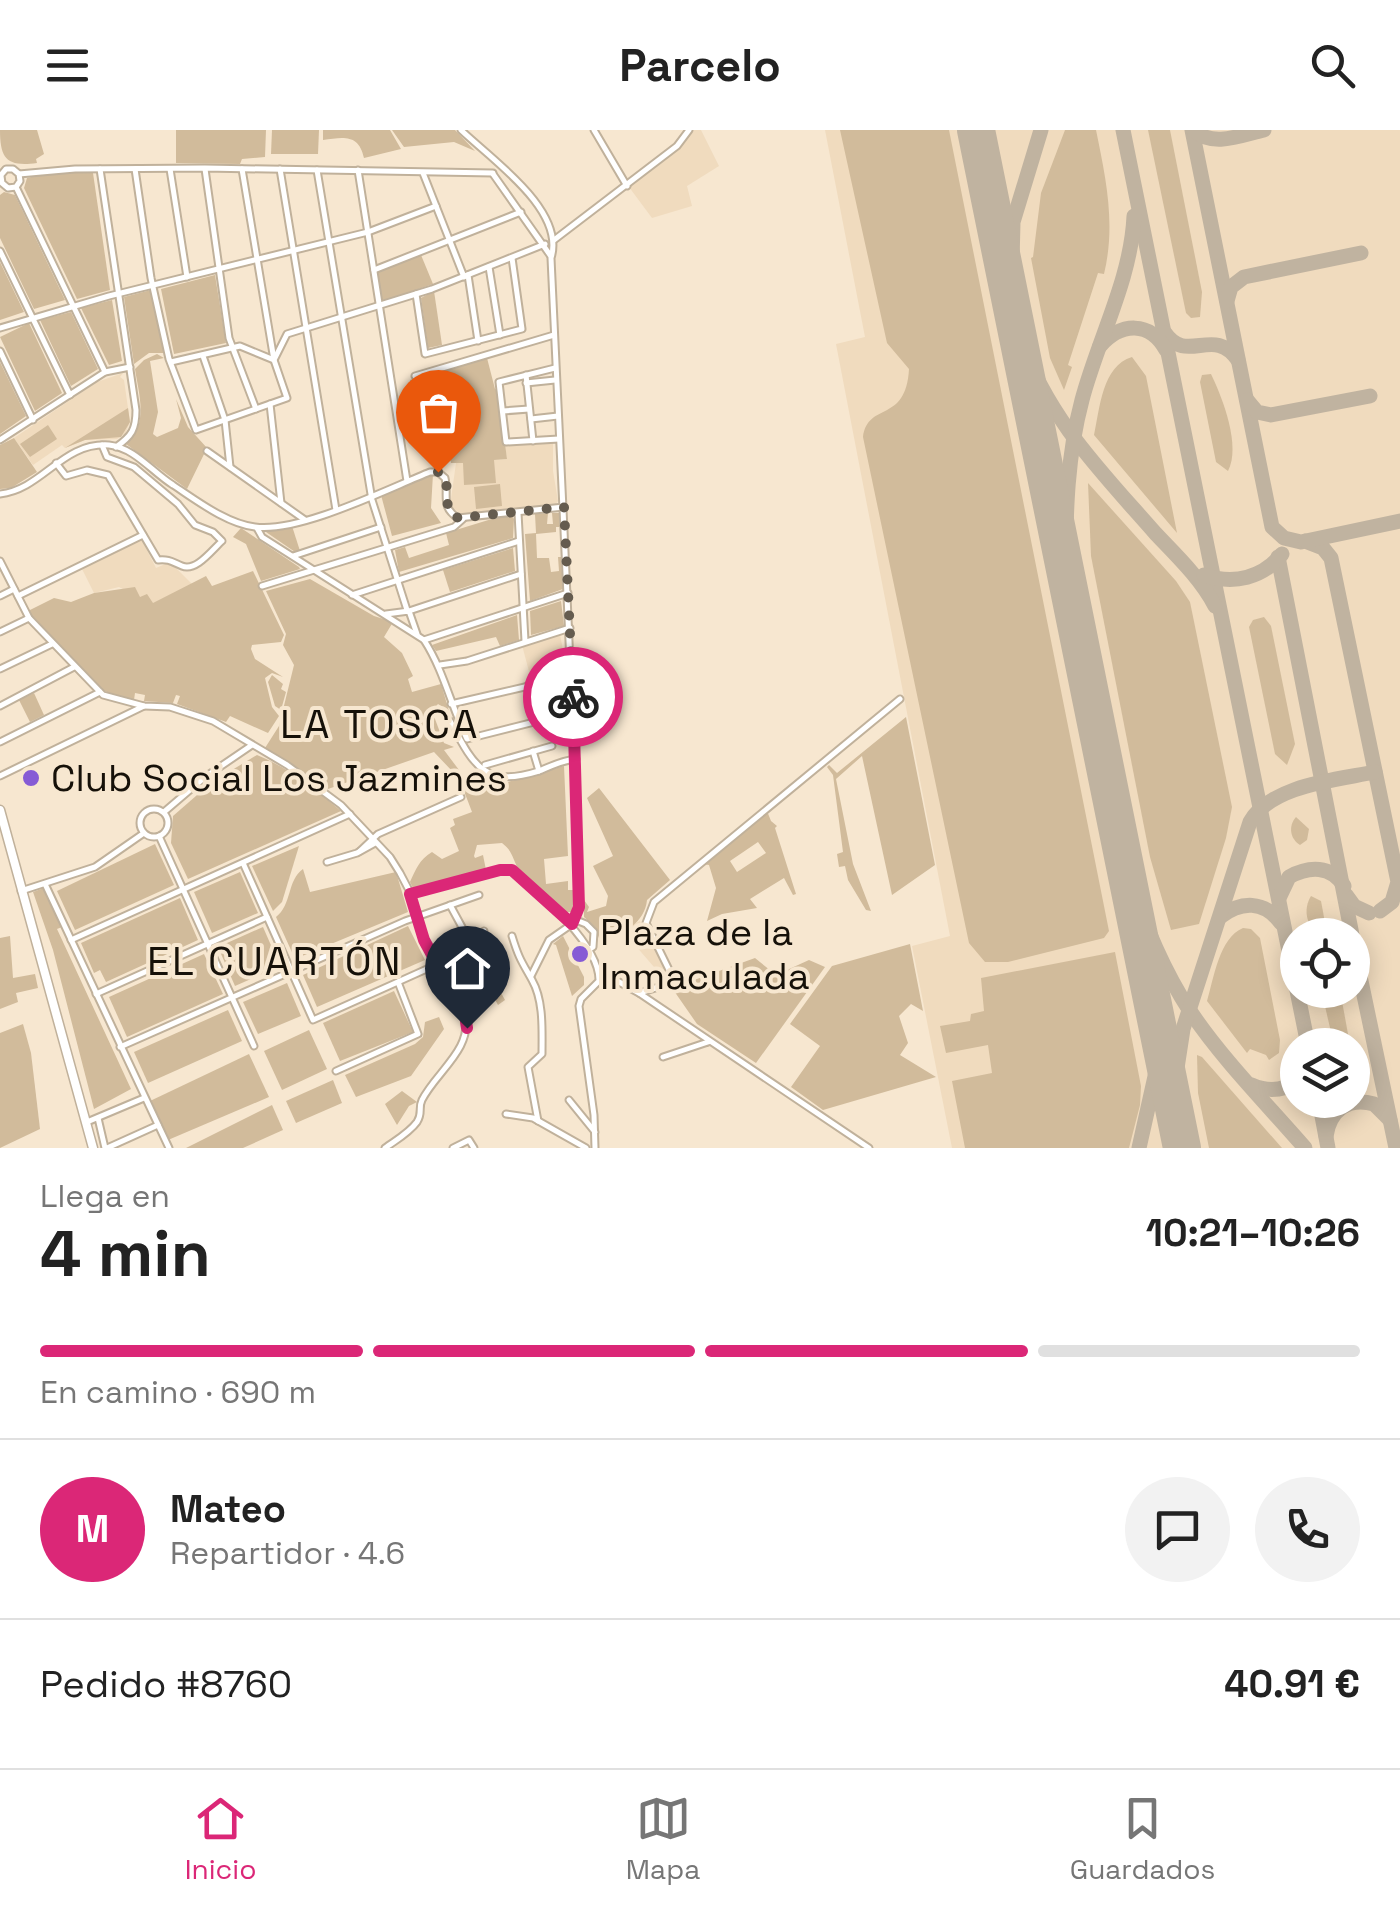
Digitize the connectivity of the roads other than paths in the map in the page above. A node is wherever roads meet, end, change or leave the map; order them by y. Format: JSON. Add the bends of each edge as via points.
{"nodes":[{"id":1,"x":461,"y":130,"type":"edge"},
{"id":2,"x":594,"y":130,"type":"edge"},
{"id":3,"x":689,"y":130,"type":"edge"},
{"id":4,"x":0,"y":160,"type":"edge"},
{"id":5,"x":500,"y":166,"type":"junction"},
{"id":6,"x":205,"y":168,"type":"junction"},
{"id":7,"x":6,"y":169,"type":"junction"},
{"id":8,"x":100,"y":169,"type":"junction"},
{"id":9,"x":135,"y":169,"type":"junction"},
{"id":10,"x":170,"y":169,"type":"junction"},
{"id":11,"x":242,"y":169,"type":"junction"},
{"id":12,"x":280,"y":170,"type":"junction"},
{"id":13,"x":317,"y":170,"type":"junction"},
{"id":14,"x":358,"y":170,"type":"junction"},
{"id":15,"x":422,"y":172,"type":"junction"},
{"id":16,"x":493,"y":173,"type":"junction"},
{"id":17,"x":19,"y":174,"type":"junction"},
{"id":18,"x":0,"y":176,"type":"edge"},
{"id":19,"x":627,"y":186,"type":"junction"},
{"id":20,"x":16,"y":187,"type":"junction"},
{"id":21,"x":2,"y":188,"type":"edge"},
{"id":22,"x":436,"y":206,"type":"junction"},
{"id":23,"x":521,"y":212,"type":"junction"},
{"id":24,"x":368,"y":232,"type":"junction"},
{"id":25,"x":554,"y":240,"type":"junction"},
{"id":26,"x":449,"y":241,"type":"junction"},
{"id":27,"x":330,"y":242,"type":"junction"},
{"id":28,"x":545,"y":244,"type":"junction"},
{"id":29,"x":0,"y":251,"type":"edge"},
{"id":30,"x":293,"y":251,"type":"junction"},
{"id":31,"x":512,"y":258,"type":"junction"},
{"id":32,"x":550,"y":258,"type":"junction"},
{"id":33,"x":257,"y":260,"type":"junction"},
{"id":34,"x":489,"y":267,"type":"junction"},
{"id":35,"x":220,"y":269,"type":"junction"},
{"id":36,"x":374,"y":270,"type":"junction"},
{"id":37,"x":466,"y":276,"type":"junction"},
{"id":38,"x":187,"y":277,"type":"junction"},
{"id":39,"x":153,"y":285,"type":"junction"},
{"id":40,"x":119,"y":294,"type":"junction"},
{"id":41,"x":416,"y":294,"type":"junction"},
{"id":42,"x":73,"y":306,"type":"junction"},
{"id":43,"x":379,"y":306,"type":"junction"},
{"id":44,"x":32,"y":317,"type":"junction"},
{"id":45,"x":342,"y":318,"type":"junction"},
{"id":46,"x":0,"y":328,"type":"edge"},
{"id":47,"x":306,"y":328,"type":"junction"},
{"id":48,"x":500,"y":335,"type":"junction"},
{"id":49,"x":554,"y":335,"type":"junction"},
{"id":50,"x":478,"y":340,"type":"junction"},
{"id":51,"x":234,"y":348,"type":"junction"},
{"id":52,"x":0,"y":351,"type":"edge"},
{"id":53,"x":203,"y":356,"type":"junction"},
{"id":54,"x":274,"y":360,"type":"junction"},
{"id":55,"x":170,"y":362,"type":"junction"},
{"id":56,"x":130,"y":367,"type":"junction"},
{"id":57,"x":554,"y":368,"type":"junction"},
{"id":58,"x":105,"y":372,"type":"junction"},
{"id":59,"x":415,"y":376,"type":"dead end"},
{"id":60,"x":526,"y":379,"type":"junction"},
{"id":61,"x":555,"y":380,"type":"junction"},
{"id":62,"x":70,"y":395,"type":"junction"},
{"id":63,"x":270,"y":404,"type":"junction"},
{"id":64,"x":256,"y":409,"type":"junction"},
{"id":65,"x":529,"y":409,"type":"junction"},
{"id":66,"x":503,"y":411,"type":"junction"},
{"id":67,"x":558,"y":416,"type":"junction"},
{"id":68,"x":530,"y":419,"type":"junction"},
{"id":69,"x":34,"y":420,"type":"junction"},
{"id":70,"x":225,"y":420,"type":"junction"},
{"id":71,"x":560,"y":439,"type":"junction"},
{"id":72,"x":0,"y":440,"type":"edge"},
{"id":73,"x":533,"y":441,"type":"junction"},
{"id":74,"x":102,"y":446,"type":"junction"},
{"id":75,"x":116,"y":446,"type":"junction"},
{"id":76,"x":208,"y":450,"type":"dead end"},
{"id":77,"x":56,"y":463,"type":"junction"},
{"id":78,"x":230,"y":467,"type":"junction"},
{"id":79,"x":407,"y":481,"type":"junction"},
{"id":80,"x":0,"y":494,"type":"edge"},
{"id":81,"x":371,"y":494,"type":"junction"},
{"id":82,"x":281,"y":503,"type":"junction"},
{"id":83,"x":564,"y":507,"type":"junction"},
{"id":84,"x":336,"y":510,"type":"junction"},
{"id":85,"x":518,"y":513,"type":"junction"},
{"id":86,"x":464,"y":519,"type":"junction"},
{"id":87,"x":305,"y":520,"type":"junction"},
{"id":88,"x":257,"y":528,"type":"junction"},
{"id":89,"x":381,"y":528,"type":"junction"},
{"id":90,"x":144,"y":535,"type":"junction"},
{"id":91,"x":519,"y":540,"type":"junction"},
{"id":92,"x":388,"y":548,"type":"junction"},
{"id":93,"x":293,"y":556,"type":"junction"},
{"id":94,"x":0,"y":561,"type":"edge"},
{"id":95,"x":314,"y":572,"type":"junction"},
{"id":96,"x":521,"y":574,"type":"junction"},
{"id":97,"x":398,"y":579,"type":"junction"},
{"id":98,"x":262,"y":586,"type":"dead end"},
{"id":99,"x":16,"y":593,"type":"junction"},
{"id":100,"x":568,"y":593,"type":"junction"},
{"id":101,"x":352,"y":595,"type":"junction"},
{"id":102,"x":0,"y":596,"type":"edge"},
{"id":103,"x":524,"y":607,"type":"junction"},
{"id":104,"x":407,"y":613,"type":"junction"},
{"id":105,"x":383,"y":614,"type":"junction"},
{"id":106,"x":29,"y":618,"type":"junction"},
{"id":107,"x":400,"y":624,"type":"junction"},
{"id":108,"x":570,"y":628,"type":"junction"},
{"id":109,"x":0,"y":632,"type":"edge"},
{"id":110,"x":417,"y":634,"type":"junction"},
{"id":111,"x":424,"y":640,"type":"junction"},
{"id":112,"x":524,"y":642,"type":"junction"},
{"id":113,"x":52,"y":644,"type":"junction"},
{"id":114,"x":440,"y":665,"type":"junction"},
{"id":115,"x":74,"y":668,"type":"junction"},
{"id":116,"x":0,"y":669,"type":"edge"},
{"id":117,"x":572,"y":676,"type":"junction"},
{"id":118,"x":527,"y":686,"type":"junction"},
{"id":119,"x":573,"y":690,"type":"junction"},
{"id":120,"x":100,"y":692,"type":"junction"},
{"id":121,"x":900,"y":699,"type":"dead end"},
{"id":122,"x":450,"y":704,"type":"junction"},
{"id":123,"x":0,"y":706,"type":"edge"},
{"id":124,"x":144,"y":706,"type":"junction"},
{"id":125,"x":574,"y":712,"type":"junction"},
{"id":126,"x":450,"y":721,"type":"dead end"},
{"id":127,"x":0,"y":742,"type":"edge"},
{"id":128,"x":252,"y":745,"type":"junction"},
{"id":129,"x":552,"y":746,"type":"dead end"},
{"id":130,"x":533,"y":751,"type":"junction"},
{"id":131,"x":576,"y":759,"type":"junction"},
{"id":132,"x":485,"y":765,"type":"dead end"},
{"id":133,"x":539,"y":770,"type":"junction"},
{"id":134,"x":0,"y":776,"type":"edge"},
{"id":135,"x":461,"y":797,"type":"dead end"},
{"id":136,"x":0,"y":810,"type":"edge"},
{"id":137,"x":164,"y":812,"type":"junction"},
{"id":138,"x":350,"y":814,"type":"junction"},
{"id":139,"x":363,"y":828,"type":"junction"},
{"id":140,"x":144,"y":833,"type":"junction"},
{"id":141,"x":160,"y":836,"type":"junction"},
{"id":142,"x":4,"y":838,"type":"edge"},
{"id":143,"x":374,"y":841,"type":"junction"},
{"id":144,"x":360,"y":850,"type":"junction"},
{"id":145,"x":327,"y":862,"type":"dead end"},
{"id":146,"x":243,"y":863,"type":"junction"},
{"id":147,"x":45,"y":884,"type":"junction"},
{"id":148,"x":184,"y":889,"type":"junction"},
{"id":149,"x":21,"y":891,"type":"junction"},
{"id":150,"x":410,"y":894,"type":"junction"},
{"id":151,"x":479,"y":895,"type":"dead end"},
{"id":152,"x":450,"y":905,"type":"junction"},
{"id":153,"x":267,"y":917,"type":"junction"},
{"id":154,"x":417,"y":917,"type":"junction"},
{"id":155,"x":574,"y":922,"type":"junction"},
{"id":156,"x":484,"y":931,"type":"dead end"},
{"id":157,"x":512,"y":936,"type":"dead end"},
{"id":158,"x":71,"y":940,"type":"junction"},
{"id":159,"x":469,"y":940,"type":"junction"},
{"id":160,"x":208,"y":943,"type":"junction"},
{"id":161,"x":587,"y":951,"type":"junction"},
{"id":162,"x":434,"y":958,"type":"junction"},
{"id":163,"x":429,"y":968,"type":"dead end"},
{"id":164,"x":292,"y":971,"type":"junction"},
{"id":165,"x":600,"y":971,"type":"junction"},
{"id":166,"x":531,"y":976,"type":"junction"},
{"id":167,"x":398,"y":982,"type":"junction"},
{"id":168,"x":96,"y":994,"type":"junction"},
{"id":169,"x":639,"y":994,"type":"junction"},
{"id":170,"x":232,"y":998,"type":"junction"},
{"id":171,"x":710,"y":1042,"type":"junction"},
{"id":172,"x":254,"y":1046,"type":"dead end"},
{"id":173,"x":120,"y":1047,"type":"junction"},
{"id":174,"x":664,"y":1057,"type":"dead end"},
{"id":175,"x":336,"y":1072,"type":"dead end"},
{"id":176,"x":144,"y":1098,"type":"junction"},
{"id":177,"x":569,"y":1100,"type":"dead end"},
{"id":178,"x":507,"y":1114,"type":"dead end"},
{"id":179,"x":98,"y":1118,"type":"junction"},
{"id":180,"x":538,"y":1121,"type":"junction"},
{"id":181,"x":86,"y":1122,"type":"junction"},
{"id":182,"x":158,"y":1126,"type":"junction"},
{"id":183,"x":595,"y":1132,"type":"junction"},
{"id":184,"x":93,"y":1148,"type":"edge"},
{"id":185,"x":106,"y":1148,"type":"edge"},
{"id":186,"x":169,"y":1148,"type":"edge"},
{"id":187,"x":385,"y":1148,"type":"edge"},
{"id":188,"x":454,"y":1148,"type":"edge"},
{"id":189,"x":474,"y":1148,"type":"edge"},
{"id":190,"x":586,"y":1148,"type":"edge"},
{"id":191,"x":595,"y":1148,"type":"edge"},
{"id":192,"x":868,"y":1148,"type":"edge"}],
"edges":[{"from":1,"to":5,"type":"street"},
{"from":2,"to":19,"type":"street"},
{"from":3,"to":19,"type":"street"},
{"from":4,"to":7,"type":"street"},
{"from":5,"to":16,"type":"street"},
{"from":5,"to":25,"type":"street","via":[[542,209]]},
{"from":6,"to":10,"type":"street"},
{"from":6,"to":11,"type":"street"},
{"from":6,"to":35,"type":"street"},
{"from":7,"to":17,"type":"street"},
{"from":7,"to":18,"type":"street"},
{"from":8,"to":9,"type":"street"},
{"from":8,"to":17,"type":"street"},
{"from":8,"to":40,"type":"street"},
{"from":9,"to":10,"type":"street"},
{"from":9,"to":39,"type":"street"},
{"from":10,"to":38,"type":"street"},
{"from":11,"to":12,"type":"street"},
{"from":11,"to":33,"type":"street"},
{"from":12,"to":13,"type":"street"},
{"from":12,"to":30,"type":"street"},
{"from":13,"to":14,"type":"street"},
{"from":13,"to":27,"type":"street"},
{"from":14,"to":15,"type":"street"},
{"from":14,"to":24,"type":"street"},
{"from":15,"to":16,"type":"street"},
{"from":15,"to":22,"type":"street"},
{"from":16,"to":23,"type":"street"},
{"from":17,"to":20,"type":"street"},
{"from":18,"to":21,"type":"street"},
{"from":19,"to":25,"type":"street"},
{"from":20,"to":21,"type":"street"},
{"from":20,"to":42,"type":"street"},
{"from":22,"to":24,"type":"street"},
{"from":22,"to":26,"type":"street"},
{"from":23,"to":26,"type":"street"},
{"from":23,"to":28,"type":"street"},
{"from":24,"to":27,"type":"street"},
{"from":24,"to":36,"type":"street"},
{"from":25,"to":32,"type":"street"},
{"from":26,"to":36,"type":"street"},
{"from":26,"to":37,"type":"street"},
{"from":27,"to":30,"type":"street"},
{"from":27,"to":45,"type":"street"},
{"from":28,"to":31,"type":"street"},
{"from":28,"to":32,"type":"street"},
{"from":29,"to":44,"type":"street"},
{"from":30,"to":33,"type":"street"},
{"from":30,"to":47,"type":"street"},
{"from":31,"to":34,"type":"street"},
{"from":31,"to":48,"type":"street","via":[[522,329]]},
{"from":32,"to":49,"type":"street"},
{"from":33,"to":35,"type":"street"},
{"from":33,"to":54,"type":"street"},
{"from":34,"to":37,"type":"street"},
{"from":34,"to":48,"type":"street"},
{"from":35,"to":38,"type":"street"},
{"from":35,"to":51,"type":"street"},
{"from":36,"to":43,"type":"street"},
{"from":37,"to":41,"type":"street"},
{"from":37,"to":50,"type":"street"},
{"from":38,"to":39,"type":"street"},
{"from":39,"to":40,"type":"street"},
{"from":39,"to":55,"type":"street"},
{"from":40,"to":42,"type":"street"},
{"from":40,"to":56,"type":"street"},
{"from":41,"to":43,"type":"street"},
{"from":41,"to":50,"type":"street","via":[[425,354]]},
{"from":42,"to":44,"type":"street"},
{"from":42,"to":58,"type":"street"},
{"from":43,"to":45,"type":"street"},
{"from":43,"to":79,"type":"street"},
{"from":44,"to":46,"type":"street"},
{"from":44,"to":62,"type":"street"},
{"from":45,"to":47,"type":"street"},
{"from":45,"to":81,"type":"street"},
{"from":47,"to":54,"type":"street","via":[[288,334]]},
{"from":47,"to":84,"type":"street"},
{"from":48,"to":50,"type":"street"},
{"from":49,"to":57,"type":"street"},
{"from":49,"to":59,"type":"street"},
{"from":51,"to":53,"type":"street"},
{"from":51,"to":54,"type":"street"},
{"from":51,"to":64,"type":"street"},
{"from":52,"to":69,"type":"street"},
{"from":53,"to":55,"type":"street"},
{"from":53,"to":70,"type":"street"},
{"from":54,"to":63,"type":"street","via":[[287,398]]},
{"from":55,"to":70,"type":"street","via":[[196,430]]},
{"from":56,"to":58,"type":"street"},
{"from":56,"to":75,"type":"street","via":[[136,426]]},
{"from":57,"to":60,"type":"street"},
{"from":57,"to":61,"type":"street"},
{"from":58,"to":62,"type":"street"},
{"from":60,"to":61,"type":"street"},
{"from":60,"to":65,"type":"street"},
{"from":60,"to":66,"type":"street","via":[[499,382]]},
{"from":61,"to":67,"type":"street"},
{"from":62,"to":69,"type":"street"},
{"from":63,"to":64,"type":"street"},
{"from":63,"to":82,"type":"street"},
{"from":64,"to":70,"type":"street"},
{"from":65,"to":66,"type":"street"},
{"from":65,"to":68,"type":"street"},
{"from":66,"to":73,"type":"street","via":[[506,442]]},
{"from":67,"to":68,"type":"street"},
{"from":67,"to":71,"type":"street"},
{"from":68,"to":73,"type":"street"},
{"from":69,"to":72,"type":"street"},
{"from":70,"to":78,"type":"street"},
{"from":71,"to":73,"type":"street"},
{"from":71,"to":83,"type":"street"},
{"from":74,"to":75,"type":"street"},
{"from":74,"to":77,"type":"street","via":[[78,449]]},
{"from":74,"to":90,"type":"street","via":[[106,458],[134,467],[195,525],[222,541],[186,568],[158,560]]},
{"from":75,"to":88,"type":"street","via":[[199,501]]},
{"from":76,"to":78,"type":"street"},
{"from":77,"to":80,"type":"street","via":[[27,487]]},
{"from":77,"to":90,"type":"street","via":[[66,476],[88,470],[108,475]]},
{"from":78,"to":82,"type":"street"},
{"from":79,"to":81,"type":"street"},
{"from":79,"to":86,"type":"street","via":[[443,474],[448,510]]},
{"from":81,"to":84,"type":"street"},
{"from":81,"to":89,"type":"street"},
{"from":82,"to":87,"type":"street"},
{"from":83,"to":85,"type":"street"},
{"from":83,"to":100,"type":"street"},
{"from":84,"to":87,"type":"street"},
{"from":85,"to":86,"type":"street"},
{"from":85,"to":91,"type":"street"},
{"from":86,"to":92,"type":"street"},
{"from":87,"to":88,"type":"street"},
{"from":88,"to":93,"type":"street"},
{"from":89,"to":92,"type":"street"},
{"from":89,"to":93,"type":"street"},
{"from":90,"to":99,"type":"street"},
{"from":91,"to":96,"type":"street"},
{"from":91,"to":97,"type":"street"},
{"from":92,"to":95,"type":"street"},
{"from":92,"to":97,"type":"street"},
{"from":93,"to":95,"type":"street"},
{"from":94,"to":99,"type":"street"},
{"from":95,"to":98,"type":"street"},
{"from":95,"to":101,"type":"street"},
{"from":96,"to":103,"type":"street"},
{"from":96,"to":104,"type":"street"},
{"from":97,"to":101,"type":"street"},
{"from":97,"to":104,"type":"street"},
{"from":99,"to":102,"type":"street"},
{"from":99,"to":106,"type":"street"},
{"from":100,"to":103,"type":"street"},
{"from":100,"to":108,"type":"street"},
{"from":101,"to":105,"type":"street"},
{"from":103,"to":111,"type":"street"},
{"from":103,"to":112,"type":"street"},
{"from":104,"to":105,"type":"street"},
{"from":104,"to":107,"type":"street"},
{"from":104,"to":107,"type":"street","via":[[408,624]]},
{"from":104,"to":110,"type":"street"},
{"from":105,"to":107,"type":"street"},
{"from":106,"to":109,"type":"street"},
{"from":106,"to":113,"type":"street"},
{"from":107,"to":110,"type":"street"},
{"from":108,"to":112,"type":"street"},
{"from":108,"to":117,"type":"street"},
{"from":110,"to":111,"type":"street"},
{"from":111,"to":114,"type":"street"},
{"from":112,"to":114,"type":"street"},
{"from":113,"to":115,"type":"street"},
{"from":113,"to":116,"type":"street"},
{"from":114,"to":122,"type":"street"},
{"from":115,"to":120,"type":"street"},
{"from":115,"to":123,"type":"street"},
{"from":117,"to":118,"type":"street"},
{"from":117,"to":119,"type":"street"},
{"from":118,"to":119,"type":"street","via":[[530,699]]},
{"from":118,"to":122,"type":"street"},
{"from":119,"to":125,"type":"street"},
{"from":120,"to":124,"type":"street"},
{"from":120,"to":127,"type":"street"},
{"from":121,"to":169,"type":"street","via":[[654,902],[646,923],[675,982]]},
{"from":122,"to":125,"type":"street","via":[[467,739]]},
{"from":124,"to":128,"type":"street","via":[[192,712]]},
{"from":124,"to":134,"type":"street"},
{"from":125,"to":131,"type":"street"},
{"from":126,"to":133,"type":"street","via":[[488,774],[513,778]]},
{"from":128,"to":137,"type":"street"},
{"from":128,"to":138,"type":"street"},
{"from":129,"to":130,"type":"street"},
{"from":130,"to":132,"type":"street"},
{"from":130,"to":133,"type":"street"},
{"from":131,"to":133,"type":"street"},
{"from":131,"to":155,"type":"street"},
{"from":135,"to":143,"type":"street"},
{"from":136,"to":142,"type":"main road"},
{"from":137,"to":140,"type":"street","via":[[146,812],[140,820]]},
{"from":137,"to":141,"type":"street","via":[[168,826]]},
{"from":138,"to":139,"type":"street"},
{"from":138,"to":146,"type":"street"},
{"from":139,"to":143,"type":"street"},
{"from":139,"to":144,"type":"street"},
{"from":140,"to":141,"type":"street"},
{"from":140,"to":147,"type":"street","via":[[95,867]]},
{"from":141,"to":148,"type":"street"},
{"from":142,"to":149,"type":"main road"},
{"from":143,"to":144,"type":"street"},
{"from":143,"to":150,"type":"street"},
{"from":144,"to":145,"type":"street"},
{"from":146,"to":148,"type":"street"},
{"from":146,"to":153,"type":"street"},
{"from":147,"to":149,"type":"street"},
{"from":147,"to":158,"type":"street"},
{"from":148,"to":158,"type":"street"},
{"from":148,"to":160,"type":"street"},
{"from":149,"to":181,"type":"main road"},
{"from":150,"to":154,"type":"street"},
{"from":150,"to":155,"type":"street","via":[[512,870]]},
{"from":151,"to":152,"type":"street"},
{"from":152,"to":154,"type":"street"},
{"from":152,"to":159,"type":"street"},
{"from":153,"to":160,"type":"street"},
{"from":153,"to":164,"type":"street"},
{"from":154,"to":162,"type":"street"},
{"from":154,"to":164,"type":"street"},
{"from":155,"to":161,"type":"street"},
{"from":155,"to":161,"type":"street","via":[[594,932]]},
{"from":155,"to":166,"type":"street","via":[[549,940]]},
{"from":156,"to":159,"type":"street"},
{"from":157,"to":166,"type":"street"},
{"from":158,"to":168,"type":"street"},
{"from":159,"to":162,"type":"street"},
{"from":160,"to":168,"type":"street"},
{"from":160,"to":170,"type":"street"},
{"from":161,"to":165,"type":"street"},
{"from":162,"to":187,"type":"street","via":[[465,1015],[466,1035],[422,1100],[415,1126]]},
{"from":163,"to":167,"type":"street"},
{"from":164,"to":167,"type":"street","via":[[313,1020]]},
{"from":164,"to":170,"type":"street"},
{"from":165,"to":169,"type":"street"},
{"from":165,"to":183,"type":"street","via":[[579,1006]]},
{"from":166,"to":180,"type":"street","via":[[542,1025],[540,1059],[528,1067]]},
{"from":167,"to":175,"type":"street","via":[[418,1034]]},
{"from":168,"to":173,"type":"street"},
{"from":169,"to":171,"type":"street"},
{"from":170,"to":172,"type":"street"},
{"from":170,"to":173,"type":"street"},
{"from":171,"to":174,"type":"street"},
{"from":171,"to":192,"type":"street"},
{"from":173,"to":176,"type":"street"},
{"from":176,"to":179,"type":"street"},
{"from":176,"to":182,"type":"street"},
{"from":177,"to":183,"type":"street"},
{"from":178,"to":180,"type":"street"},
{"from":179,"to":181,"type":"street"},
{"from":179,"to":185,"type":"street"},
{"from":180,"to":190,"type":"street"},
{"from":181,"to":184,"type":"main road"},
{"from":182,"to":185,"type":"street"},
{"from":182,"to":186,"type":"street"},
{"from":183,"to":191,"type":"street"},
{"from":188,"to":189,"type":"street","via":[[469,1140]]}]}
